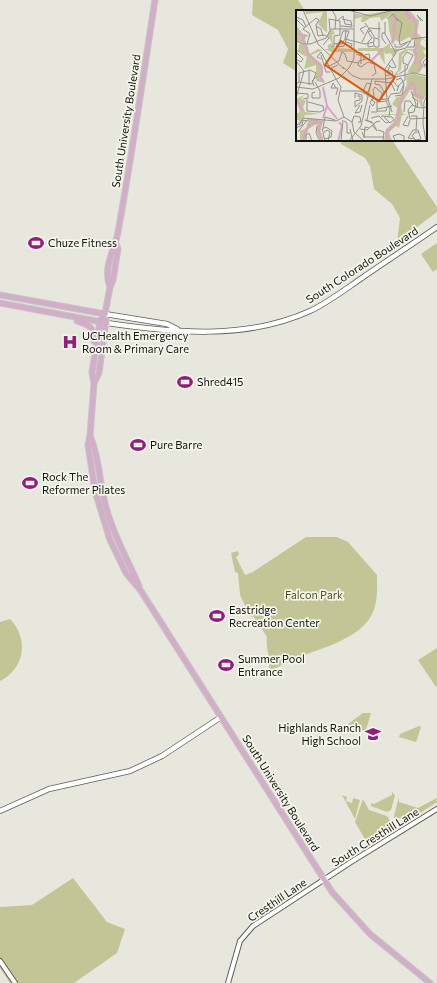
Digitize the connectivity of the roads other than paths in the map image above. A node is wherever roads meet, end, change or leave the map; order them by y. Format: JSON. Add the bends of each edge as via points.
{"nodes":[{"id":1,"x":155,"y":0,"type":"edge"},
{"id":2,"x":437,"y":227,"type":"edge"},
{"id":3,"x":0,"y":295,"type":"edge"},
{"id":4,"x":0,"y":303,"type":"edge"},
{"id":5,"x":105,"y":314,"type":"junction"},
{"id":6,"x":67,"y":316,"type":"junction"},
{"id":7,"x":100,"y":321,"type":"junction"},
{"id":8,"x":107,"y":322,"type":"junction"},
{"id":9,"x":178,"y":330,"type":"junction"},
{"id":10,"x":95,"y":353,"type":"junction"},
{"id":11,"x":94,"y":383,"type":"junction"},
{"id":12,"x":90,"y":436,"type":"junction"},
{"id":13,"x":92,"y":479,"type":"junction"},
{"id":14,"x":105,"y":503,"type":"junction"},
{"id":15,"x":141,"y":591,"type":"junction"},
{"id":16,"x":221,"y":717,"type":"junction"},
{"id":17,"x":437,"y":809,"type":"edge"},
{"id":18,"x":0,"y":811,"type":"edge"},
{"id":19,"x":324,"y":880,"type":"junction"},
{"id":20,"x":0,"y":961,"type":"edge"},
{"id":21,"x":15,"y":983,"type":"edge"},
{"id":22,"x":228,"y":983,"type":"edge"},
{"id":23,"x":430,"y":983,"type":"edge"}],
"edges":[{"from":1,"to":5,"type":"main road","name":"South University Boulevard","via":[[116,244],[118,250]]},
{"from":2,"to":9,"type":"main road","name":"South Colorado Boulevard","via":[[322,305],[298,316],[227,332]]},
{"from":3,"to":5,"type":"main road"},
{"from":4,"to":6,"type":"main road"},
{"from":5,"to":7,"type":"main road","name":"South University Boulevard"},
{"from":5,"to":8,"type":"main road","name":"South University Boulevard"},
{"from":5,"to":9,"type":"main road","name":"South Colorado Boulevard","via":[[167,324]]},
{"from":6,"to":7,"type":"main road","name":"South Colorado Boulevard"},
{"from":6,"to":10,"type":"main road","via":[[91,328]]},
{"from":7,"to":8,"type":"main road","name":"South Colorado Boulevard"},
{"from":7,"to":10,"type":"main road","name":"South University Boulevard"},
{"from":8,"to":9,"type":"main road","name":"South Colorado Boulevard","via":[[164,331]]},
{"from":8,"to":11,"type":"main road","name":"South University Boulevard","via":[[99,373]]},
{"from":10,"to":11,"type":"main road","name":"South University Boulevard","via":[[92,372]]},
{"from":11,"to":12,"type":"main road","name":"South University Boulevard"},
{"from":12,"to":13,"type":"main road","name":"South University Boulevard","via":[[88,446]]},
{"from":12,"to":14,"type":"main road","name":"South University Boulevard","via":[[95,446]]},
{"from":13,"to":14,"type":"main road","via":[[100,500]]},
{"from":13,"to":15,"type":"main road","name":"South University Boulevard","via":[[99,511],[110,540],[126,573]]},
{"from":14,"to":15,"type":"main road","name":"South University Boulevard","via":[[116,537]]},
{"from":15,"to":16,"type":"main road","name":"South University Boulevard"},
{"from":16,"to":18,"type":"main road","via":[[162,756],[130,771],[48,789]]},
{"from":16,"to":19,"type":"main road","name":"South University Boulevard"},
{"from":17,"to":19,"type":"street","name":"South Cresthill Lane"},
{"from":19,"to":22,"type":"street","name":"Cresthill Lane","via":[[253,926],[240,941]]},
{"from":19,"to":23,"type":"main road","name":"South University Boulevard","via":[[370,934]]},
{"from":20,"to":21,"type":"street"}]}
